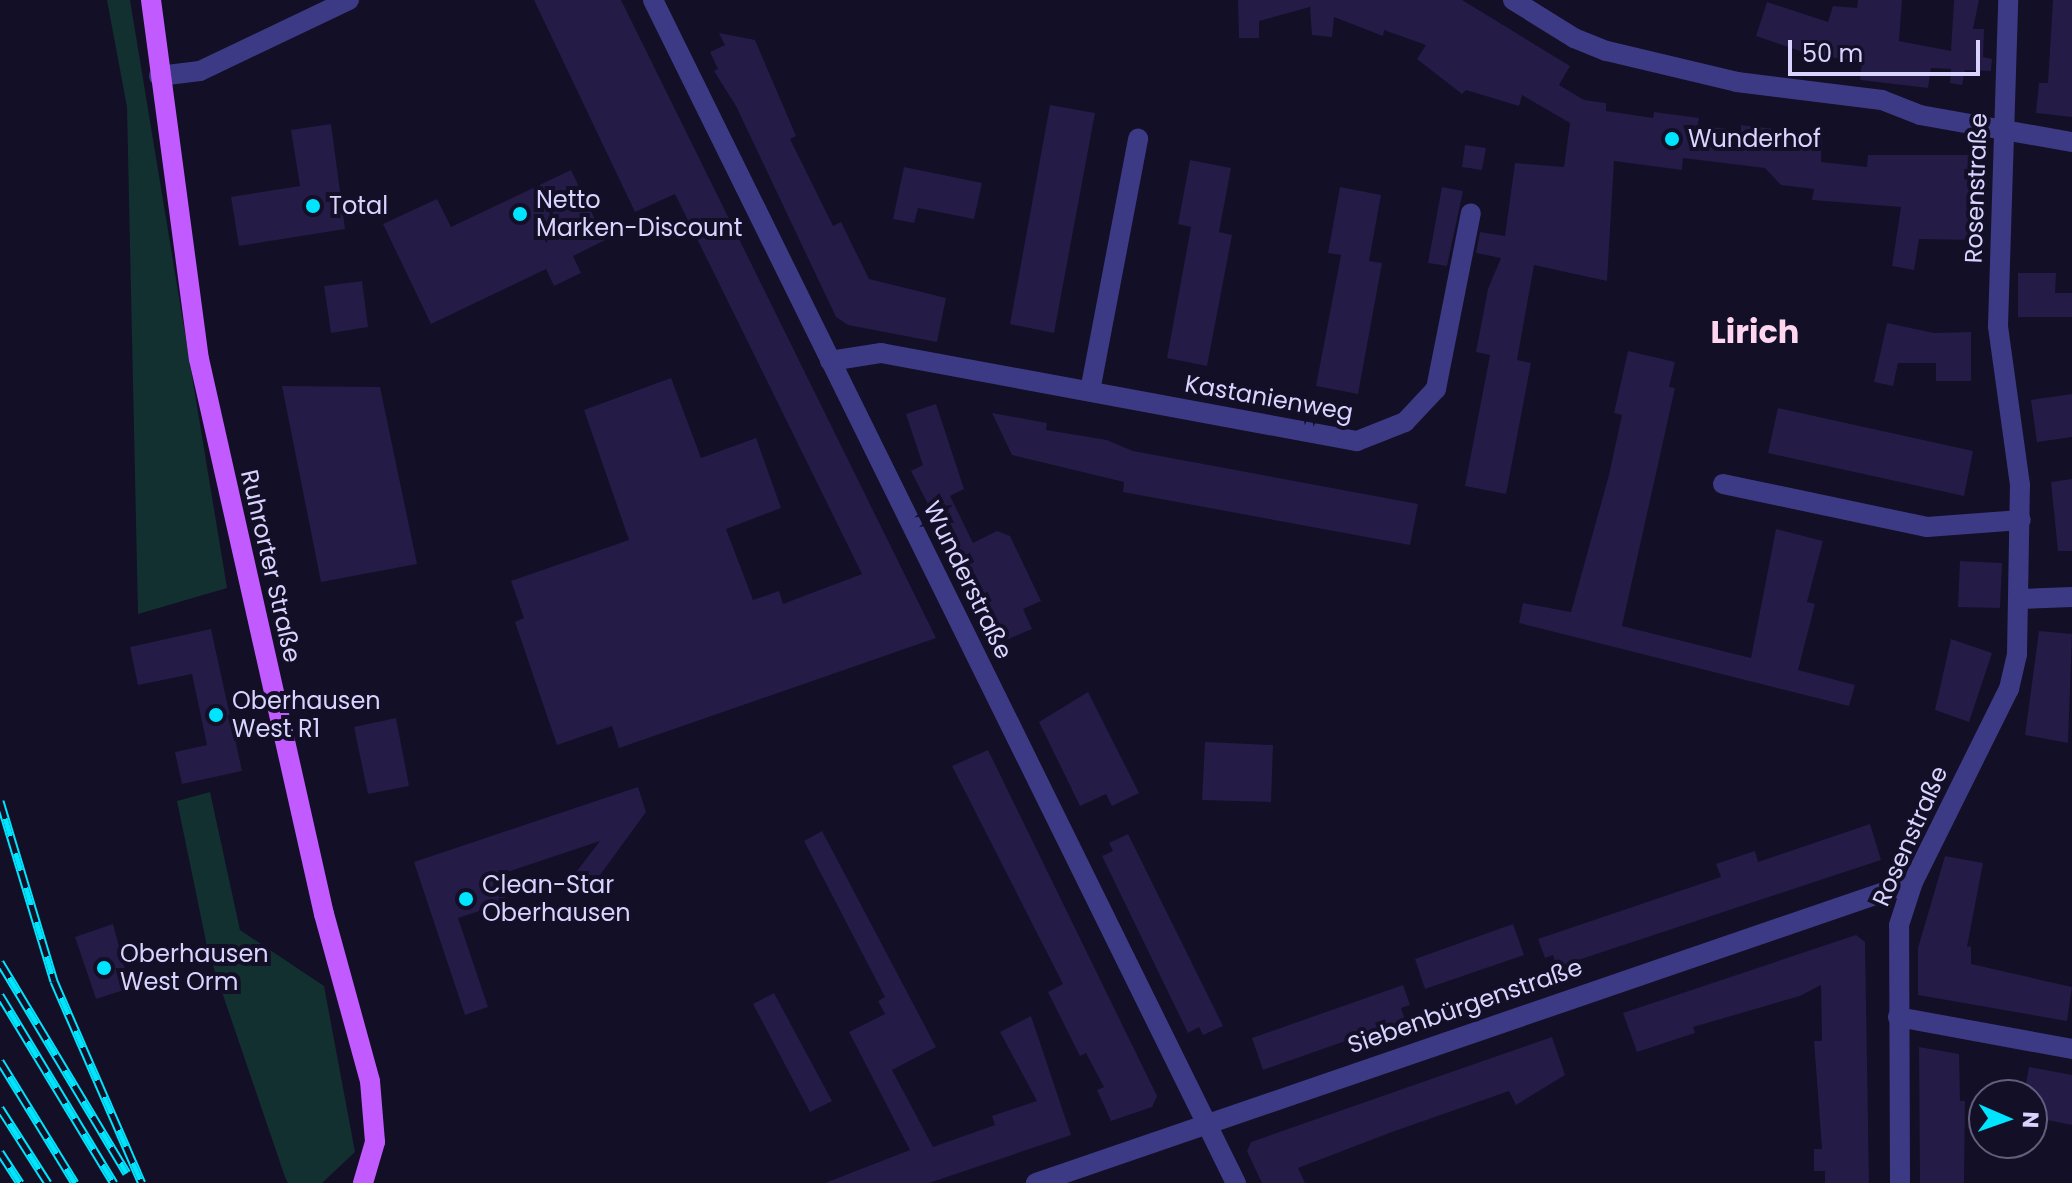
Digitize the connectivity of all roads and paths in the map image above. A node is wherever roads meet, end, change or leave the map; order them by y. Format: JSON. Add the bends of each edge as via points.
{"nodes":[{"id":1,"x":151,"y":0,"type":"edge"},
{"id":2,"x":349,"y":0,"type":"edge"},
{"id":3,"x":653,"y":0,"type":"edge"},
{"id":4,"x":1513,"y":0,"type":"edge"},
{"id":5,"x":2008,"y":0,"type":"edge"},
{"id":6,"x":159,"y":76,"type":"junction"},
{"id":7,"x":2003,"y":131,"type":"junction"},
{"id":8,"x":1138,"y":139,"type":"dead end"},
{"id":9,"x":2072,"y":142,"type":"edge"},
{"id":10,"x":1471,"y":213,"type":"dead end"},
{"id":11,"x":830,"y":361,"type":"junction"},
{"id":12,"x":1090,"y":391,"type":"junction"},
{"id":13,"x":1723,"y":484,"type":"dead end"},
{"id":14,"x":2021,"y":520,"type":"junction"},
{"id":15,"x":2072,"y":597,"type":"edge"},
{"id":16,"x":2021,"y":599,"type":"junction"},
{"id":17,"x":1913,"y":882,"type":"junction"},
{"id":18,"x":1898,"y":1017,"type":"junction"},
{"id":19,"x":2072,"y":1049,"type":"edge"},
{"id":20,"x":1208,"y":1124,"type":"junction"},
{"id":21,"x":363,"y":1183,"type":"edge"},
{"id":22,"x":1036,"y":1183,"type":"edge"},
{"id":23,"x":1236,"y":1183,"type":"edge"},
{"id":24,"x":1900,"y":1183,"type":"edge"}],
"edges":[{"from":1,"to":6,"type":"main road","name":"Ruhrorter Straße"},
{"from":2,"to":6,"type":"street","via":[[200,71]]},
{"from":3,"to":11,"type":"street","name":"Wunderstraße"},
{"from":4,"to":7,"type":"street","via":[[1574,38],[1607,51],[1737,82],[1882,100],[1920,115]]},
{"from":5,"to":7,"type":"street","name":"Rosenstraße"},
{"from":6,"to":21,"type":"main road","name":"Ruhrorter Straße","via":[[199,359],[324,914],[370,1081],[375,1142]]},
{"from":7,"to":9,"type":"street"},
{"from":7,"to":14,"type":"street","name":"Rosenstraße","via":[[1998,326]]},
{"from":8,"to":12,"type":"street"},
{"from":10,"to":12,"type":"street","name":"Kastanienweg","via":[[1436,389],[1405,422],[1357,441]]},
{"from":11,"to":12,"type":"street","name":"Kastanienweg","via":[[881,353]]},
{"from":11,"to":20,"type":"street","name":"Wunderstraße"},
{"from":13,"to":14,"type":"street","via":[[1927,527]]},
{"from":14,"to":16,"type":"street","name":"Rosenstraße"},
{"from":15,"to":16,"type":"street"},
{"from":16,"to":17,"type":"street","name":"Rosenstraße","via":[[2009,689]]},
{"from":17,"to":18,"type":"street","name":"Rosenstraße","via":[[1899,925]]},
{"from":17,"to":20,"type":"street","name":"Siebenbürgenstraße"},
{"from":18,"to":19,"type":"street"},
{"from":18,"to":24,"type":"street","name":"Rosenstraße"},
{"from":20,"to":22,"type":"street","name":"Siebenbürgenstraße"},
{"from":20,"to":23,"type":"street","name":"Wunderstraße"}]}
